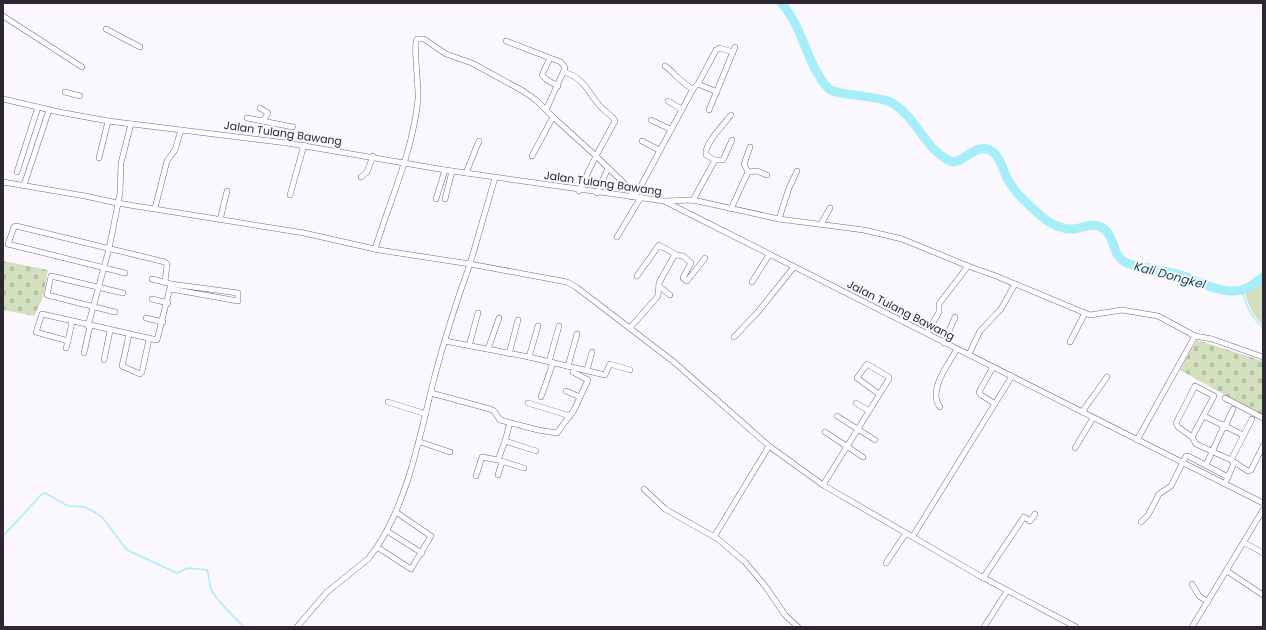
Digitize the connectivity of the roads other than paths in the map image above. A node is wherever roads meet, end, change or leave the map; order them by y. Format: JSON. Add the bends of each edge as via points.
{"nodes":[{"id":1,"x":3,"y":16,"type":"edge"},
{"id":2,"x":106,"y":30,"type":"dead end"},
{"id":3,"x":506,"y":41,"type":"dead end"},
{"id":4,"x":140,"y":47,"type":"dead end"},
{"id":5,"x":550,"y":58,"type":"junction"},
{"id":6,"x":665,"y":66,"type":"dead end"},
{"id":7,"x":82,"y":67,"type":"dead end"},
{"id":8,"x":564,"y":72,"type":"junction"},
{"id":9,"x":698,"y":84,"type":"junction"},
{"id":10,"x":558,"y":86,"type":"junction"},
{"id":11,"x":692,"y":89,"type":"junction"},
{"id":12,"x":65,"y":92,"type":"dead end"},
{"id":13,"x":717,"y":92,"type":"junction"},
{"id":14,"x":80,"y":96,"type":"dead end"},
{"id":15,"x":3,"y":99,"type":"edge"},
{"id":16,"x":668,"y":101,"type":"dead end"},
{"id":17,"x":38,"y":107,"type":"junction"},
{"id":18,"x":260,"y":108,"type":"dead end"},
{"id":19,"x":681,"y":109,"type":"junction"},
{"id":20,"x":49,"y":110,"type":"junction"},
{"id":21,"x":546,"y":110,"type":"junction"},
{"id":22,"x":709,"y":110,"type":"dead end"},
{"id":23,"x":731,"y":115,"type":"dead end"},
{"id":24,"x":552,"y":117,"type":"junction"},
{"id":25,"x":247,"y":118,"type":"dead end"},
{"id":26,"x":651,"y":120,"type":"dead end"},
{"id":27,"x":108,"y":121,"type":"junction"},
{"id":28,"x":264,"y":121,"type":"junction"},
{"id":29,"x":131,"y":124,"type":"junction"},
{"id":30,"x":293,"y":127,"type":"dead end"},
{"id":31,"x":670,"y":129,"type":"junction"},
{"id":32,"x":181,"y":130,"type":"junction"},
{"id":33,"x":479,"y":140,"type":"dead end"},
{"id":34,"x":732,"y":140,"type":"dead end"},
{"id":35,"x":642,"y":141,"type":"dead end"},
{"id":36,"x":304,"y":146,"type":"junction"},
{"id":37,"x":750,"y":147,"type":"dead end"},
{"id":38,"x":659,"y":150,"type":"junction"},
{"id":39,"x":373,"y":156,"type":"junction"},
{"id":40,"x":532,"y":156,"type":"dead end"},
{"id":41,"x":596,"y":156,"type":"junction"},
{"id":42,"x":99,"y":158,"type":"dead end"},
{"id":43,"x":715,"y":160,"type":"junction"},
{"id":44,"x":404,"y":162,"type":"junction"},
{"id":45,"x":608,"y":168,"type":"junction"},
{"id":46,"x":445,"y":170,"type":"junction"},
{"id":47,"x":452,"y":171,"type":"junction"},
{"id":48,"x":797,"y":171,"type":"dead end"},
{"id":49,"x":17,"y":172,"type":"dead end"},
{"id":50,"x":748,"y":172,"type":"junction"},
{"id":51,"x":466,"y":173,"type":"junction"},
{"id":52,"x":767,"y":175,"type":"dead end"},
{"id":53,"x":360,"y":177,"type":"dead end"},
{"id":54,"x":495,"y":178,"type":"junction"},
{"id":55,"x":3,"y":182,"type":"edge"},
{"id":56,"x":24,"y":185,"type":"junction"},
{"id":57,"x":579,"y":190,"type":"junction"},
{"id":58,"x":227,"y":191,"type":"dead end"},
{"id":59,"x":597,"y":193,"type":"junction"},
{"id":60,"x":290,"y":195,"type":"dead end"},
{"id":61,"x":633,"y":197,"type":"junction"},
{"id":62,"x":641,"y":197,"type":"junction"},
{"id":63,"x":436,"y":199,"type":"dead end"},
{"id":64,"x":445,"y":199,"type":"dead end"},
{"id":65,"x":694,"y":200,"type":"junction"},
{"id":66,"x":664,"y":201,"type":"junction"},
{"id":67,"x":117,"y":203,"type":"junction"},
{"id":68,"x":155,"y":208,"type":"junction"},
{"id":69,"x":830,"y":208,"type":"dead end"},
{"id":70,"x":731,"y":209,"type":"junction"},
{"id":71,"x":780,"y":219,"type":"junction"},
{"id":72,"x":220,"y":220,"type":"junction"},
{"id":73,"x":821,"y":224,"type":"junction"},
{"id":74,"x":617,"y":237,"type":"dead end"},
{"id":75,"x":375,"y":249,"type":"junction"},
{"id":76,"x":109,"y":250,"type":"junction"},
{"id":77,"x":675,"y":255,"type":"junction"},
{"id":78,"x":769,"y":255,"type":"junction"},
{"id":79,"x":705,"y":258,"type":"dead end"},
{"id":80,"x":691,"y":262,"type":"junction"},
{"id":81,"x":470,"y":264,"type":"junction"},
{"id":82,"x":697,"y":266,"type":"junction"},
{"id":83,"x":968,"y":266,"type":"junction"},
{"id":84,"x":104,"y":267,"type":"junction"},
{"id":85,"x":794,"y":267,"type":"junction"},
{"id":86,"x":125,"y":273,"type":"dead end"},
{"id":87,"x":637,"y":276,"type":"dead end"},
{"id":88,"x":152,"y":280,"type":"dead end"},
{"id":89,"x":165,"y":282,"type":"junction"},
{"id":90,"x":752,"y":282,"type":"dead end"},
{"id":91,"x":1015,"y":284,"type":"junction"},
{"id":92,"x":171,"y":286,"type":"junction"},
{"id":93,"x":659,"y":286,"type":"junction"},
{"id":94,"x":99,"y":287,"type":"junction"},
{"id":95,"x":123,"y":293,"type":"dead end"},
{"id":96,"x":670,"y":295,"type":"dead end"},
{"id":97,"x":152,"y":299,"type":"dead end"},
{"id":98,"x":168,"y":302,"type":"junction"},
{"id":99,"x":93,"y":306,"type":"junction"},
{"id":100,"x":115,"y":312,"type":"dead end"},
{"id":101,"x":478,"y":313,"type":"dead end"},
{"id":102,"x":1085,"y":313,"type":"junction"},
{"id":103,"x":955,"y":317,"type":"dead end"},
{"id":104,"x":146,"y":318,"type":"dead end"},
{"id":105,"x":499,"y":318,"type":"dead end"},
{"id":106,"x":518,"y":320,"type":"dead end"},
{"id":107,"x":72,"y":322,"type":"junction"},
{"id":108,"x":163,"y":322,"type":"junction"},
{"id":109,"x":89,"y":326,"type":"junction"},
{"id":110,"x":538,"y":326,"type":"dead end"},
{"id":111,"x":559,"y":326,"type":"dead end"},
{"id":112,"x":630,"y":328,"type":"junction"},
{"id":113,"x":110,"y":331,"type":"junction"},
{"id":114,"x":927,"y":333,"type":"junction"},
{"id":115,"x":577,"y":334,"type":"dead end"},
{"id":116,"x":129,"y":335,"type":"junction"},
{"id":117,"x":1195,"y":336,"type":"junction"},
{"id":118,"x":734,"y":337,"type":"dead end"},
{"id":119,"x":148,"y":339,"type":"junction"},
{"id":120,"x":68,"y":341,"type":"junction"},
{"id":121,"x":445,"y":341,"type":"junction"},
{"id":122,"x":1070,"y":342,"type":"dead end"},
{"id":123,"x":944,"y":343,"type":"junction"},
{"id":124,"x":468,"y":346,"type":"junction"},
{"id":125,"x":66,"y":348,"type":"dead end"},
{"id":126,"x":488,"y":349,"type":"junction"},
{"id":127,"x":956,"y":349,"type":"junction"},
{"id":128,"x":592,"y":352,"type":"dead end"},
{"id":129,"x":84,"y":353,"type":"dead end"},
{"id":130,"x":509,"y":354,"type":"junction"},
{"id":131,"x":969,"y":354,"type":"junction"},
{"id":132,"x":529,"y":357,"type":"junction"},
{"id":133,"x":1263,"y":357,"type":"edge"},
{"id":134,"x":104,"y":360,"type":"dead end"},
{"id":135,"x":551,"y":362,"type":"junction"},
{"id":136,"x":568,"y":366,"type":"junction"},
{"id":137,"x":993,"y":367,"type":"junction"},
{"id":138,"x":587,"y":370,"type":"junction"},
{"id":139,"x":630,"y":370,"type":"dead end"},
{"id":140,"x":573,"y":372,"type":"dead end"},
{"id":141,"x":1012,"y":376,"type":"junction"},
{"id":142,"x":889,"y":377,"type":"junction"},
{"id":143,"x":1107,"y":377,"type":"dead end"},
{"id":144,"x":894,"y":381,"type":"dead end"},
{"id":145,"x":566,"y":391,"type":"dead end"},
{"id":146,"x":431,"y":393,"type":"junction"},
{"id":147,"x":879,"y":394,"type":"junction"},
{"id":148,"x":541,"y":397,"type":"dead end"},
{"id":149,"x":580,"y":397,"type":"junction"},
{"id":150,"x":1224,"y":398,"type":"dead end"},
{"id":151,"x":388,"y":402,"type":"dead end"},
{"id":152,"x":528,"y":403,"type":"dead end"},
{"id":153,"x":856,"y":403,"type":"dead end"},
{"id":154,"x":995,"y":404,"type":"junction"},
{"id":155,"x":940,"y":407,"type":"dead end"},
{"id":156,"x":1233,"y":409,"type":"dead end"},
{"id":157,"x":869,"y":411,"type":"junction"},
{"id":158,"x":1082,"y":412,"type":"junction"},
{"id":159,"x":426,"y":414,"type":"junction"},
{"id":160,"x":570,"y":416,"type":"junction"},
{"id":161,"x":837,"y":416,"type":"dead end"},
{"id":162,"x":1204,"y":416,"type":"junction"},
{"id":163,"x":1093,"y":418,"type":"junction"},
{"id":164,"x":1263,"y":418,"type":"edge"},
{"id":165,"x":1252,"y":419,"type":"dead end"},
{"id":166,"x":510,"y":423,"type":"junction"},
{"id":167,"x":1224,"y":426,"type":"junction"},
{"id":168,"x":857,"y":429,"type":"junction"},
{"id":169,"x":825,"y":432,"type":"dead end"},
{"id":170,"x":1243,"y":435,"type":"junction"},
{"id":171,"x":1192,"y":437,"type":"junction"},
{"id":172,"x":875,"y":440,"type":"dead end"},
{"id":173,"x":1137,"y":440,"type":"junction"},
{"id":174,"x":420,"y":442,"type":"junction"},
{"id":175,"x":505,"y":442,"type":"junction"},
{"id":176,"x":769,"y":446,"type":"junction"},
{"id":177,"x":846,"y":446,"type":"junction"},
{"id":178,"x":1263,"y":446,"type":"edge"},
{"id":179,"x":1075,"y":448,"type":"dead end"},
{"id":180,"x":536,"y":451,"type":"dead end"},
{"id":181,"x":450,"y":452,"type":"dead end"},
{"id":182,"x":1212,"y":452,"type":"junction"},
{"id":183,"x":863,"y":457,"type":"dead end"},
{"id":184,"x":500,"y":461,"type":"junction"},
{"id":185,"x":1232,"y":461,"type":"junction"},
{"id":186,"x":1184,"y":463,"type":"junction"},
{"id":187,"x":1206,"y":466,"type":"junction"},
{"id":188,"x":524,"y":468,"type":"dead end"},
{"id":189,"x":498,"y":475,"type":"dead end"},
{"id":190,"x":476,"y":476,"type":"dead end"},
{"id":191,"x":1228,"y":477,"type":"junction"},
{"id":192,"x":1225,"y":484,"type":"junction"},
{"id":193,"x":822,"y":485,"type":"junction"},
{"id":194,"x":644,"y":489,"type":"dead end"},
{"id":195,"x":1263,"y":503,"type":"edge"},
{"id":196,"x":1263,"y":510,"type":"edge"},
{"id":197,"x":396,"y":512,"type":"junction"},
{"id":198,"x":1035,"y":514,"type":"dead end"},
{"id":199,"x":1141,"y":522,"type":"dead end"},
{"id":200,"x":387,"y":531,"type":"junction"},
{"id":201,"x":906,"y":533,"type":"junction"},
{"id":202,"x":913,"y":536,"type":"junction"},
{"id":203,"x":714,"y":537,"type":"junction"},
{"id":204,"x":1244,"y":543,"type":"junction"},
{"id":205,"x":377,"y":548,"type":"junction"},
{"id":206,"x":422,"y":553,"type":"junction"},
{"id":207,"x":1263,"y":553,"type":"edge"},
{"id":208,"x":886,"y":564,"type":"dead end"},
{"id":209,"x":1227,"y":571,"type":"junction"},
{"id":210,"x":983,"y":578,"type":"junction"},
{"id":211,"x":1192,"y":584,"type":"dead end"},
{"id":212,"x":1007,"y":591,"type":"junction"},
{"id":213,"x":1263,"y":595,"type":"edge"},
{"id":214,"x":1208,"y":602,"type":"junction"},
{"id":215,"x":298,"y":627,"type":"edge"},
{"id":216,"x":798,"y":627,"type":"edge"},
{"id":217,"x":984,"y":627,"type":"edge"},
{"id":218,"x":1074,"y":627,"type":"edge"},
{"id":219,"x":1192,"y":627,"type":"edge"}],
"edges":[{"from":1,"to":7,"type":"street"},
{"from":2,"to":4,"type":"street"},
{"from":3,"to":5,"type":"street"},
{"from":5,"to":8,"type":"street","via":[[565,65]]},
{"from":5,"to":10,"type":"street","via":[[542,75]]},
{"from":6,"to":11,"type":"street","via":[[683,84]]},
{"from":8,"to":10,"type":"street"},
{"from":8,"to":41,"type":"street","via":[[579,79],[600,107],[615,121]]},
{"from":9,"to":11,"type":"street"},
{"from":9,"to":13,"type":"street"},
{"from":9,"to":13,"type":"street","via":[[716,50],[734,50]]},
{"from":10,"to":21,"type":"street"},
{"from":11,"to":19,"type":"street"},
{"from":12,"to":14,"type":"street"},
{"from":13,"to":22,"type":"street"},
{"from":15,"to":17,"type":"street","name":"Jalan Tulang Bawang"},
{"from":16,"to":19,"type":"street"},
{"from":17,"to":20,"type":"street","name":"Jalan Tulang Bawang"},
{"from":17,"to":49,"type":"street"},
{"from":18,"to":28,"type":"street","via":[[268,113]]},
{"from":19,"to":31,"type":"street"},
{"from":20,"to":27,"type":"street","name":"Jalan Tulang Bawang"},
{"from":20,"to":56,"type":"street"},
{"from":21,"to":24,"type":"street"},
{"from":21,"to":44,"type":"street","via":[[536,100],[472,63],[451,56],[424,39],[417,39],[414,46],[418,98]]},
{"from":23,"to":43,"type":"street","via":[[705,150],[706,155]]},
{"from":24,"to":40,"type":"street"},
{"from":24,"to":41,"type":"street"},
{"from":25,"to":28,"type":"street"},
{"from":26,"to":31,"type":"street"},
{"from":27,"to":29,"type":"street","name":"Jalan Tulang Bawang"},
{"from":27,"to":42,"type":"street"},
{"from":28,"to":30,"type":"street"},
{"from":29,"to":32,"type":"street","name":"Jalan Tulang Bawang"},
{"from":29,"to":67,"type":"street","via":[[121,163]]},
{"from":31,"to":38,"type":"street"},
{"from":32,"to":36,"type":"street","name":"Jalan Tulang Bawang"},
{"from":32,"to":68,"type":"street","via":[[175,150],[167,161]]},
{"from":33,"to":51,"type":"street"},
{"from":34,"to":43,"type":"street","via":[[723,160]]},
{"from":35,"to":38,"type":"street"},
{"from":36,"to":39,"type":"street","name":"Jalan Tulang Bawang"},
{"from":36,"to":60,"type":"street"},
{"from":37,"to":50,"type":"street","via":[[744,164]]},
{"from":38,"to":61,"type":"street"},
{"from":39,"to":44,"type":"street","name":"Jalan Tulang Bawang"},
{"from":39,"to":53,"type":"street","via":[[367,172]]},
{"from":41,"to":45,"type":"street"},
{"from":41,"to":57,"type":"street"},
{"from":43,"to":65,"type":"street"},
{"from":44,"to":46,"type":"street","name":"Jalan Tulang Bawang"},
{"from":44,"to":75,"type":"street"},
{"from":45,"to":59,"type":"street"},
{"from":45,"to":61,"type":"street","via":[[632,191]]},
{"from":46,"to":47,"type":"street","name":"Jalan Tulang Bawang"},
{"from":46,"to":63,"type":"street"},
{"from":47,"to":51,"type":"street","name":"Jalan Tulang Bawang"},
{"from":47,"to":64,"type":"street"},
{"from":48,"to":71,"type":"street"},
{"from":50,"to":52,"type":"street","via":[[757,171]]},
{"from":50,"to":70,"type":"street"},
{"from":51,"to":54,"type":"street","name":"Jalan Tulang Bawang"},
{"from":54,"to":57,"type":"street","name":"Jalan Tulang Bawang"},
{"from":54,"to":81,"type":"street"},
{"from":55,"to":56,"type":"street"},
{"from":56,"to":67,"type":"street"},
{"from":57,"to":59,"type":"street","name":"Jalan Tulang Bawang"},
{"from":58,"to":72,"type":"street"},
{"from":59,"to":61,"type":"street","name":"Jalan Tulang Bawang"},
{"from":61,"to":62,"type":"street","name":"Jalan Tulang Bawang"},
{"from":62,"to":66,"type":"street","name":"Jalan Tulang Bawang"},
{"from":62,"to":74,"type":"street"},
{"from":65,"to":66,"type":"street"},
{"from":65,"to":70,"type":"street"},
{"from":66,"to":78,"type":"street","name":"Jalan Tulang Bawang"},
{"from":67,"to":68,"type":"street"},
{"from":67,"to":76,"type":"street"},
{"from":68,"to":72,"type":"street"},
{"from":69,"to":73,"type":"street"},
{"from":70,"to":71,"type":"street"},
{"from":71,"to":73,"type":"street"},
{"from":72,"to":75,"type":"street","via":[[304,233]]},
{"from":73,"to":83,"type":"street","via":[[902,239]]},
{"from":75,"to":81,"type":"street"},
{"from":76,"to":84,"type":"street"},
{"from":76,"to":84,"type":"street","via":[[16,226],[8,244]]},
{"from":76,"to":89,"type":"street","via":[[165,262]]},
{"from":77,"to":80,"type":"street"},
{"from":77,"to":87,"type":"street","via":[[659,245]]},
{"from":77,"to":93,"type":"street"},
{"from":78,"to":85,"type":"street","name":"Jalan Tulang Bawang"},
{"from":78,"to":90,"type":"street"},
{"from":79,"to":82,"type":"street"},
{"from":80,"to":82,"type":"street"},
{"from":80,"to":82,"type":"street","via":[[683,278],[686,280]]},
{"from":81,"to":112,"type":"street","via":[[567,282]]},
{"from":81,"to":121,"type":"street"},
{"from":83,"to":91,"type":"street"},
{"from":83,"to":114,"type":"street","via":[[939,304],[939,312]]},
{"from":84,"to":86,"type":"street"},
{"from":84,"to":94,"type":"street"},
{"from":85,"to":114,"type":"street","name":"Jalan Tulang Bawang"},
{"from":85,"to":118,"type":"street"},
{"from":88,"to":89,"type":"street"},
{"from":89,"to":92,"type":"street"},
{"from":91,"to":102,"type":"street"},
{"from":91,"to":131,"type":"street","via":[[1001,309],[980,331]]},
{"from":92,"to":92,"type":"street","via":[[238,301],[238,293]]},
{"from":92,"to":98,"type":"street"},
{"from":93,"to":96,"type":"street"},
{"from":93,"to":112,"type":"street","via":[[658,296]]},
{"from":94,"to":95,"type":"street"},
{"from":94,"to":99,"type":"street"},
{"from":94,"to":99,"type":"street","via":[[52,276],[50,278],[47,294]]},
{"from":97,"to":98,"type":"street"},
{"from":98,"to":108,"type":"street"},
{"from":99,"to":100,"type":"street"},
{"from":99,"to":109,"type":"street"},
{"from":101,"to":124,"type":"street"},
{"from":102,"to":117,"type":"street","via":[[1090,315],[1122,310],[1158,316]]},
{"from":102,"to":122,"type":"street"},
{"from":103,"to":123,"type":"street"},
{"from":104,"to":108,"type":"street"},
{"from":105,"to":126,"type":"street"},
{"from":106,"to":130,"type":"street"},
{"from":107,"to":109,"type":"street"},
{"from":107,"to":120,"type":"street"},
{"from":107,"to":120,"type":"street","via":[[42,314],[36,332]]},
{"from":108,"to":119,"type":"street","via":[[157,340]]},
{"from":109,"to":113,"type":"street"},
{"from":109,"to":129,"type":"street"},
{"from":110,"to":132,"type":"street"},
{"from":111,"to":135,"type":"street"},
{"from":112,"to":176,"type":"street","via":[[688,374]]},
{"from":113,"to":116,"type":"street"},
{"from":113,"to":134,"type":"street"},
{"from":114,"to":123,"type":"street","name":"Jalan Tulang Bawang"},
{"from":115,"to":136,"type":"street"},
{"from":116,"to":119,"type":"street"},
{"from":116,"to":119,"type":"street","via":[[122,366],[140,374]]},
{"from":117,"to":133,"type":"street","via":[[1212,339]]},
{"from":117,"to":173,"type":"street"},
{"from":120,"to":125,"type":"street"},
{"from":121,"to":124,"type":"street"},
{"from":121,"to":146,"type":"street"},
{"from":123,"to":127,"type":"street","name":"Jalan Tulang Bawang"},
{"from":124,"to":126,"type":"street"},
{"from":126,"to":130,"type":"street"},
{"from":127,"to":131,"type":"street","name":"Jalan Tulang Bawang"},
{"from":127,"to":155,"type":"street","via":[[937,386],[937,403]]},
{"from":128,"to":138,"type":"street"},
{"from":130,"to":132,"type":"street"},
{"from":131,"to":137,"type":"street","name":"Jalan Tulang Bawang"},
{"from":132,"to":135,"type":"street"},
{"from":135,"to":136,"type":"street"},
{"from":135,"to":148,"type":"street"},
{"from":136,"to":138,"type":"street"},
{"from":137,"to":141,"type":"street","name":"Jalan Tulang Bawang"},
{"from":137,"to":154,"type":"street","via":[[979,392]]},
{"from":138,"to":139,"type":"street","via":[[605,375],[610,364]]},
{"from":140,"to":149,"type":"street","via":[[588,380]]},
{"from":141,"to":154,"type":"street"},
{"from":141,"to":158,"type":"street","name":"Jalan Tulang Bawang"},
{"from":142,"to":144,"type":"street"},
{"from":142,"to":147,"type":"street"},
{"from":142,"to":147,"type":"street","via":[[868,364],[858,374],[858,379]]},
{"from":143,"to":158,"type":"street"},
{"from":145,"to":149,"type":"street"},
{"from":146,"to":159,"type":"street"},
{"from":146,"to":166,"type":"street","via":[[490,409],[498,419]]},
{"from":147,"to":157,"type":"street"},
{"from":149,"to":160,"type":"street"},
{"from":150,"to":164,"type":"street"},
{"from":151,"to":159,"type":"street"},
{"from":152,"to":160,"type":"street"},
{"from":153,"to":157,"type":"street"},
{"from":154,"to":202,"type":"street"},
{"from":156,"to":167,"type":"street"},
{"from":157,"to":168,"type":"street"},
{"from":158,"to":163,"type":"street","name":"Jalan Tulang Bawang"},
{"from":159,"to":174,"type":"street"},
{"from":160,"to":166,"type":"street","via":[[557,433]]},
{"from":161,"to":168,"type":"street"},
{"from":162,"to":167,"type":"street"},
{"from":162,"to":171,"type":"street"},
{"from":162,"to":171,"type":"street","via":[[1214,396],[1195,386],[1176,422],[1178,427]]},
{"from":163,"to":173,"type":"street","name":"Jalan Tulang Bawang"},
{"from":163,"to":179,"type":"street"},
{"from":165,"to":170,"type":"street"},
{"from":166,"to":175,"type":"street"},
{"from":167,"to":170,"type":"street"},
{"from":167,"to":182,"type":"street"},
{"from":168,"to":172,"type":"street"},
{"from":168,"to":177,"type":"street"},
{"from":169,"to":177,"type":"street"},
{"from":170,"to":185,"type":"street"},
{"from":171,"to":182,"type":"street","via":[[1196,444]]},
{"from":173,"to":186,"type":"street","name":"Jalan Tulang Bawang"},
{"from":174,"to":181,"type":"street"},
{"from":174,"to":197,"type":"street"},
{"from":175,"to":180,"type":"street"},
{"from":175,"to":184,"type":"street"},
{"from":176,"to":193,"type":"street"},
{"from":176,"to":203,"type":"street"},
{"from":177,"to":183,"type":"street"},
{"from":177,"to":193,"type":"street"},
{"from":178,"to":185,"type":"street","via":[[1251,470],[1248,471]]},
{"from":182,"to":185,"type":"street"},
{"from":182,"to":187,"type":"street"},
{"from":184,"to":188,"type":"street"},
{"from":184,"to":189,"type":"street"},
{"from":184,"to":190,"type":"street","via":[[482,457]]},
{"from":185,"to":191,"type":"street"},
{"from":186,"to":187,"type":"street","via":[[1185,457],[1188,456]]},
{"from":186,"to":192,"type":"street","name":"Jalan Tulang Bawang"},
{"from":186,"to":199,"type":"street","via":[[1171,486],[1159,494],[1148,515]]},
{"from":187,"to":191,"type":"street"},
{"from":191,"to":192,"type":"street"},
{"from":192,"to":195,"type":"street","name":"Jalan Tulang Bawang"},
{"from":193,"to":201,"type":"street"},
{"from":194,"to":203,"type":"street","via":[[665,509]]},
{"from":196,"to":204,"type":"street"},
{"from":197,"to":200,"type":"street"},
{"from":197,"to":206,"type":"street","via":[[431,536]]},
{"from":198,"to":210,"type":"street","via":[[1030,521],[1024,517]]},
{"from":200,"to":205,"type":"street"},
{"from":200,"to":206,"type":"street"},
{"from":201,"to":202,"type":"street"},
{"from":201,"to":208,"type":"street"},
{"from":202,"to":210,"type":"street"},
{"from":203,"to":216,"type":"street","via":[[745,562],[785,615]]},
{"from":204,"to":207,"type":"street"},
{"from":204,"to":209,"type":"street"},
{"from":205,"to":206,"type":"street","via":[[409,569],[413,568]]},
{"from":205,"to":215,"type":"street","via":[[368,559],[321,598]]},
{"from":209,"to":213,"type":"street"},
{"from":209,"to":214,"type":"street"},
{"from":210,"to":212,"type":"street"},
{"from":211,"to":214,"type":"street","via":[[1199,596]]},
{"from":212,"to":217,"type":"street"},
{"from":212,"to":218,"type":"street"},
{"from":214,"to":219,"type":"street"}]}
